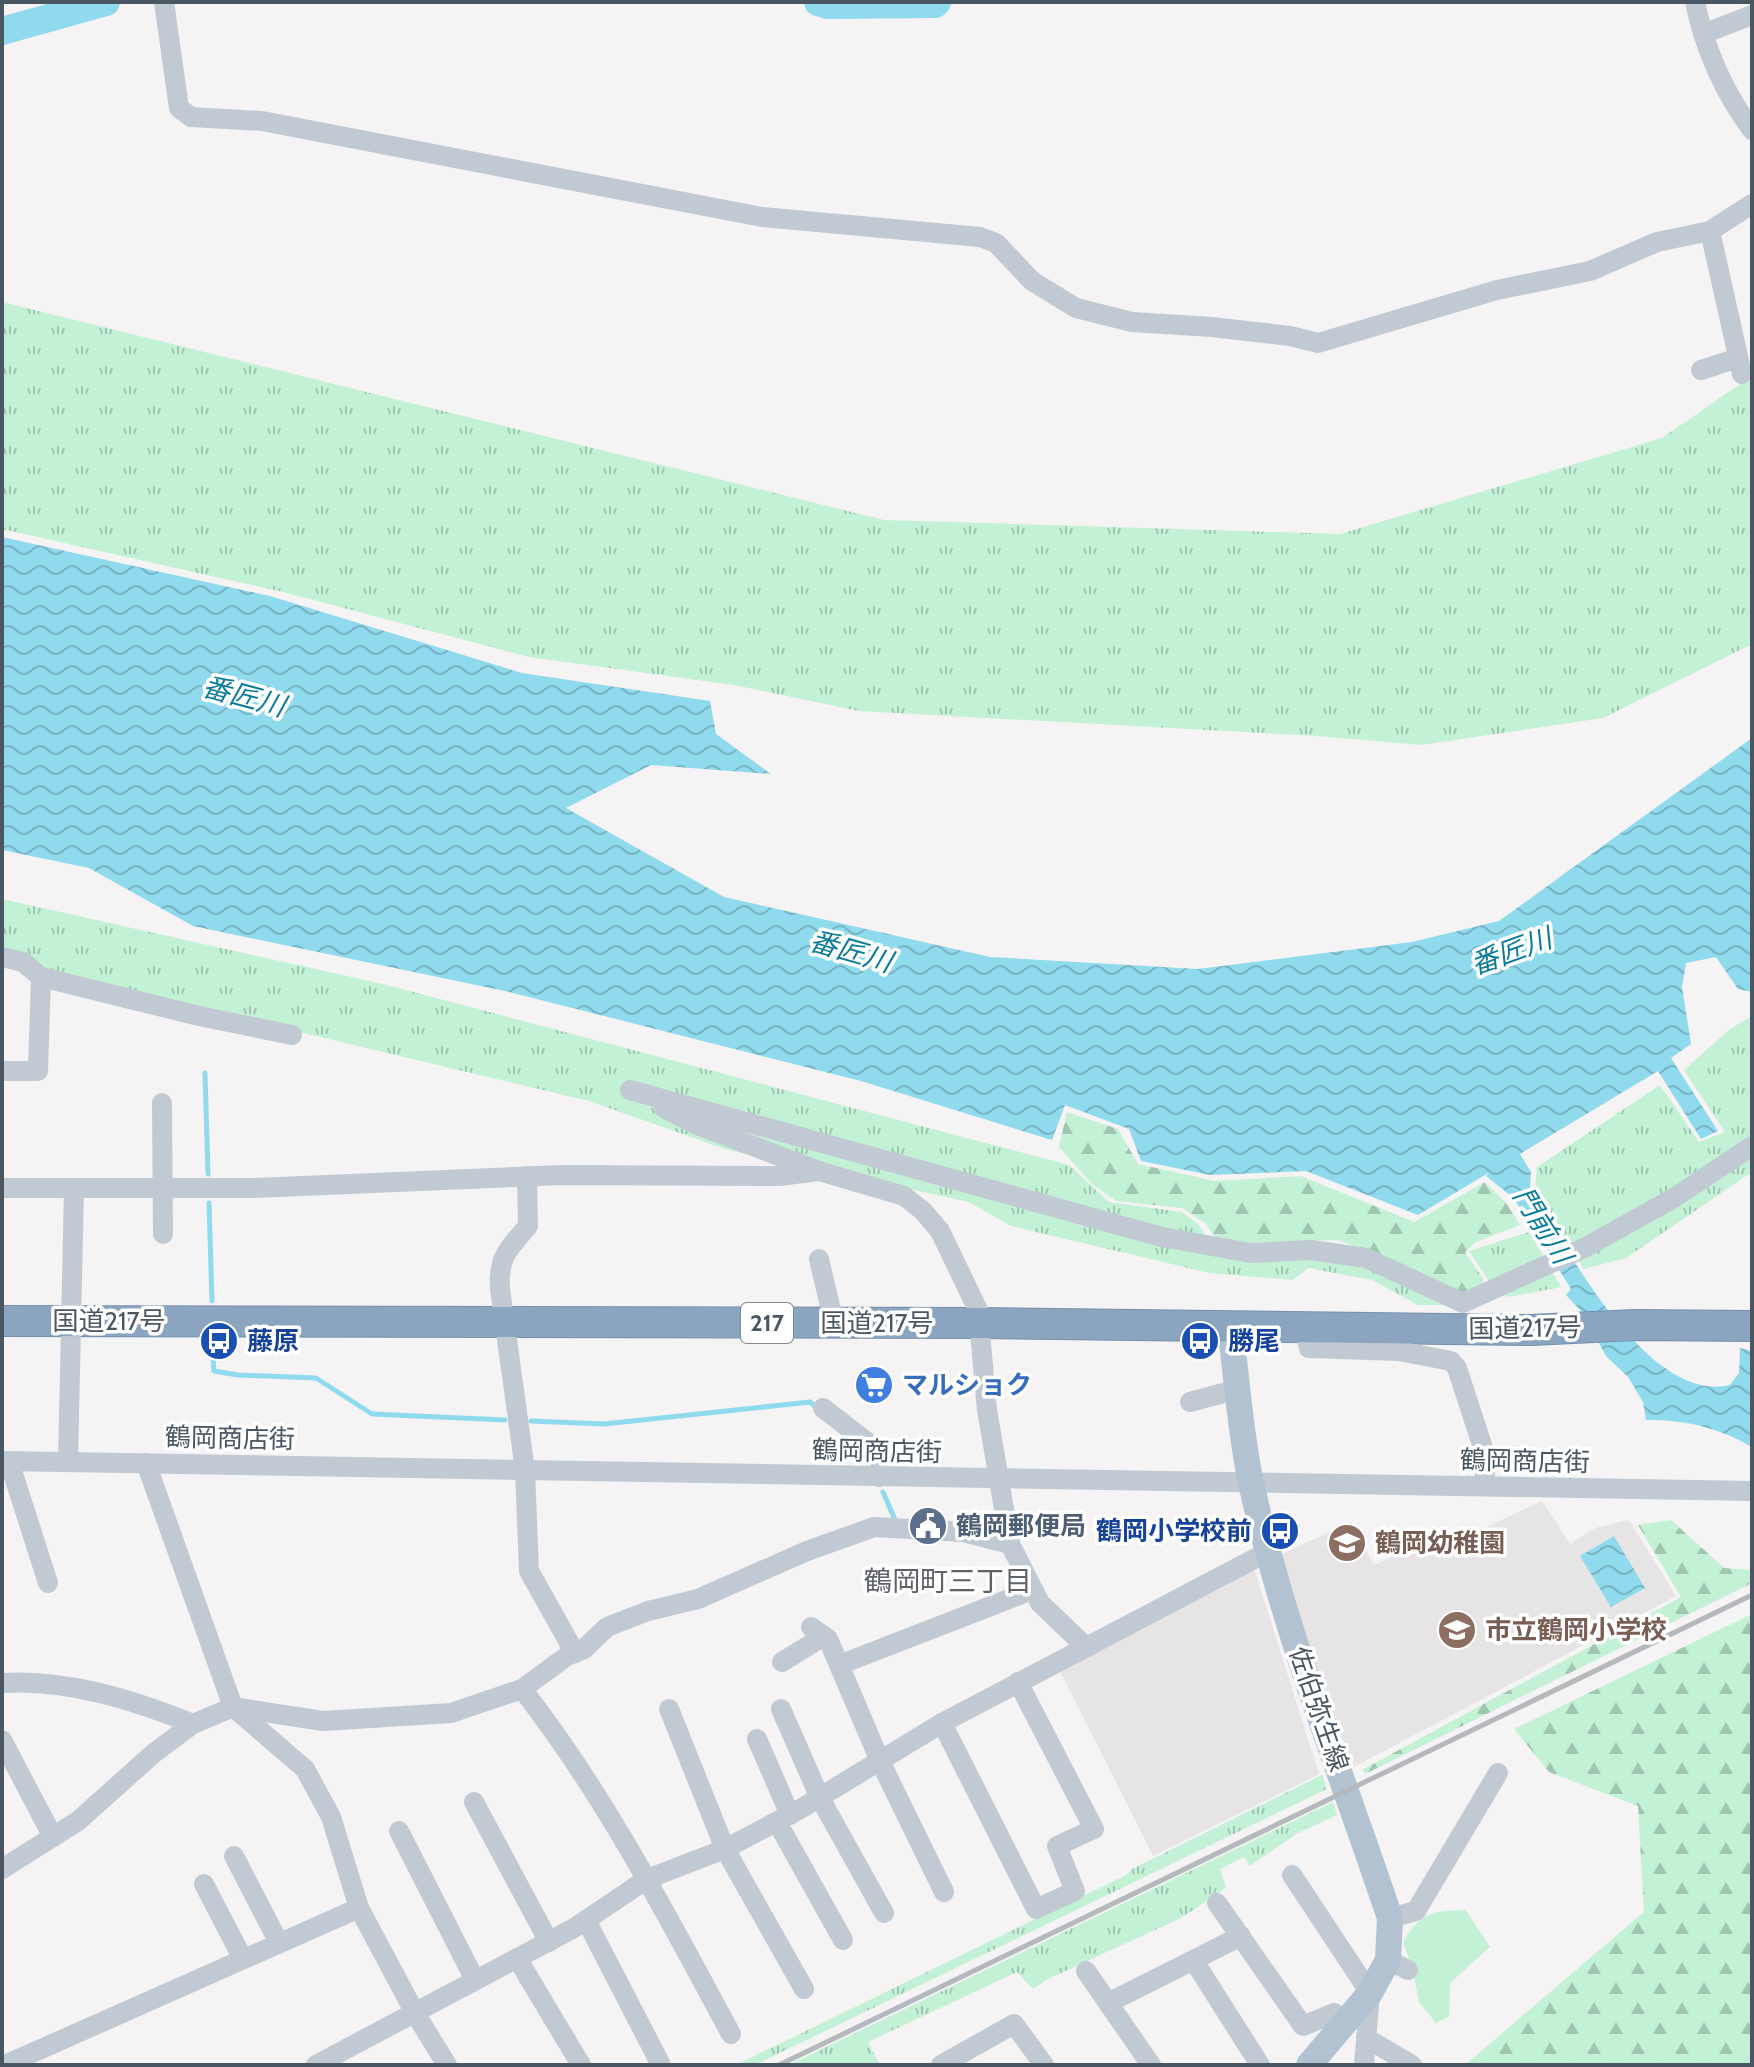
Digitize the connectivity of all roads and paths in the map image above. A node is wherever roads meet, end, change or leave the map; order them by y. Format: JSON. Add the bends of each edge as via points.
{"nodes":[{"id":1,"x":1695,"y":2,"type":"edge"},
{"id":2,"x":165,"y":8,"type":"edge"},
{"id":3,"x":1752,"y":15,"type":"edge"},
{"id":4,"x":1703,"y":34,"type":"junction"},
{"id":5,"x":1752,"y":130,"type":"edge"},
{"id":6,"x":1752,"y":204,"type":"edge"},
{"id":7,"x":1710,"y":231,"type":"junction"},
{"id":8,"x":1701,"y":370,"type":"dead end"},
{"id":9,"x":2,"y":957,"type":"edge"},
{"id":10,"x":41,"y":977,"type":"junction"},
{"id":11,"x":292,"y":1035,"type":"dead end"},
{"id":12,"x":2,"y":1071,"type":"edge"},
{"id":13,"x":162,"y":1103,"type":"dead end"},
{"id":14,"x":1752,"y":1138,"type":"edge"},
{"id":15,"x":1752,"y":1146,"type":"edge"},
{"id":16,"x":1730,"y":1158,"type":"junction"},
{"id":17,"x":819,"y":1171,"type":"junction"},
{"id":18,"x":527,"y":1176,"type":"junction"},
{"id":19,"x":2,"y":1188,"type":"edge"},
{"id":20,"x":74,"y":1189,"type":"junction"},
{"id":21,"x":164,"y":1189,"type":"junction"},
{"id":22,"x":163,"y":1234,"type":"dead end"},
{"id":23,"x":819,"y":1259,"type":"dead end"},
{"id":24,"x":2,"y":1321,"type":"edge"},
{"id":25,"x":71,"y":1321,"type":"junction"},
{"id":26,"x":505,"y":1322,"type":"junction"},
{"id":27,"x":834,"y":1323,"type":"junction"},
{"id":28,"x":979,"y":1323,"type":"junction"},
{"id":29,"x":1303,"y":1326,"type":"junction"},
{"id":30,"x":1744,"y":1326,"type":"edge"},
{"id":31,"x":1230,"y":1327,"type":"junction"},
{"id":32,"x":1238,"y":1389,"type":"junction"},
{"id":33,"x":1190,"y":1402,"type":"dead end"},
{"id":34,"x":823,"y":1408,"type":"dead end"},
{"id":35,"x":6,"y":1461,"type":"edge"},
{"id":36,"x":68,"y":1462,"type":"junction"},
{"id":37,"x":146,"y":1463,"type":"junction"},
{"id":38,"x":525,"y":1470,"type":"junction"},
{"id":39,"x":879,"y":1477,"type":"junction"},
{"id":40,"x":998,"y":1478,"type":"junction"},
{"id":41,"x":1251,"y":1482,"type":"junction"},
{"id":42,"x":1485,"y":1486,"type":"junction"},
{"id":43,"x":1752,"y":1491,"type":"edge"},
{"id":44,"x":1010,"y":1544,"type":"junction"},
{"id":45,"x":1269,"y":1551,"type":"junction"},
{"id":46,"x":48,"y":1583,"type":"dead end"},
{"id":47,"x":1032,"y":1590,"type":"junction"},
{"id":48,"x":1086,"y":1647,"type":"junction"},
{"id":49,"x":575,"y":1653,"type":"junction"},
{"id":50,"x":782,"y":1662,"type":"dead end"},
{"id":51,"x":839,"y":1665,"type":"junction"},
{"id":52,"x":1018,"y":1682,"type":"junction"},
{"id":53,"x":2,"y":1683,"type":"edge"},
{"id":54,"x":522,"y":1689,"type":"junction"},
{"id":55,"x":233,"y":1707,"type":"junction"},
{"id":56,"x":669,"y":1709,"type":"dead end"},
{"id":57,"x":781,"y":1709,"type":"dead end"},
{"id":58,"x":942,"y":1723,"type":"junction"},
{"id":59,"x":193,"y":1724,"type":"junction"},
{"id":60,"x":757,"y":1739,"type":"dead end"},
{"id":61,"x":2,"y":1740,"type":"edge"},
{"id":62,"x":880,"y":1761,"type":"junction"},
{"id":63,"x":1498,"y":1773,"type":"dead end"},
{"id":64,"x":820,"y":1798,"type":"junction"},
{"id":65,"x":474,"y":1802,"type":"dead end"},
{"id":66,"x":784,"y":1818,"type":"junction"},
{"id":67,"x":399,"y":1831,"type":"dead end"},
{"id":68,"x":53,"y":1837,"type":"junction"},
{"id":69,"x":725,"y":1849,"type":"junction"},
{"id":70,"x":234,"y":1856,"type":"dead end"},
{"id":71,"x":2,"y":1869,"type":"edge"},
{"id":72,"x":1292,"y":1875,"type":"dead end"},
{"id":73,"x":647,"y":1879,"type":"junction"},
{"id":74,"x":204,"y":1884,"type":"dead end"},
{"id":75,"x":944,"y":1892,"type":"dead end"},
{"id":76,"x":1217,"y":1903,"type":"dead end"},
{"id":77,"x":359,"y":1908,"type":"junction"},
{"id":78,"x":884,"y":1913,"type":"dead end"},
{"id":79,"x":1390,"y":1918,"type":"junction"},
{"id":80,"x":586,"y":1920,"type":"junction"},
{"id":81,"x":1241,"y":1936,"type":"junction"},
{"id":82,"x":843,"y":1940,"type":"dead end"},
{"id":83,"x":549,"y":1942,"type":"junction"},
{"id":84,"x":279,"y":1943,"type":"junction"},
{"id":85,"x":517,"y":1958,"type":"junction"},
{"id":86,"x":243,"y":1959,"type":"junction"},
{"id":87,"x":1194,"y":1961,"type":"junction"},
{"id":88,"x":1086,"y":1971,"type":"dead end"},
{"id":89,"x":475,"y":1980,"type":"junction"},
{"id":90,"x":804,"y":1989,"type":"dead end"},
{"id":91,"x":1370,"y":1993,"type":"junction"},
{"id":92,"x":1108,"y":2003,"type":"junction"},
{"id":93,"x":415,"y":2013,"type":"junction"},
{"id":94,"x":1357,"y":2029,"type":"junction"},
{"id":95,"x":731,"y":2034,"type":"dead end"},
{"id":96,"x":18,"y":2062,"type":"edge"},
{"id":97,"x":660,"y":2063,"type":"dead end"},
{"id":98,"x":316,"y":2065,"type":"edge"},
{"id":99,"x":447,"y":2065,"type":"edge"},
{"id":100,"x":581,"y":2065,"type":"edge"},
{"id":101,"x":941,"y":2065,"type":"edge"},
{"id":102,"x":1044,"y":2065,"type":"edge"},
{"id":103,"x":1151,"y":2065,"type":"edge"},
{"id":104,"x":1260,"y":2065,"type":"edge"},
{"id":105,"x":1309,"y":2065,"type":"edge"},
{"id":106,"x":1364,"y":2065,"type":"edge"},
{"id":107,"x":1412,"y":2065,"type":"edge"}],
"edges":[{"from":1,"to":4,"type":"street"},
{"from":2,"to":7,"type":"street","via":[[179,108],[191,117],[262,121],[762,217],[980,237],[996,243],[1032,281],[1076,308],[1132,322],[1212,327],[1318,343],[1497,290],[1590,271],[1657,242]]},
{"from":3,"to":4,"type":"street"},
{"from":4,"to":5,"type":"street","via":[[1734,106]]},
{"from":6,"to":7,"type":"street"},
{"from":7,"to":8,"type":"street","via":[[1740,366]]},
{"from":9,"to":10,"type":"street","via":[[23,962]]},
{"from":10,"to":11,"type":"street"},
{"from":10,"to":12,"type":"street","via":[[38,1071]]},
{"from":13,"to":21,"type":"street"},
{"from":14,"to":16,"type":"street"},
{"from":15,"to":16,"type":"street"},
{"from":16,"to":17,"type":"street","via":[[1674,1198],[1584,1248],[1463,1303],[1366,1258],[1311,1250],[1251,1253],[1162,1237],[630,1090],[697,1125]]},
{"from":17,"to":18,"type":"street","via":[[779,1176]]},
{"from":17,"to":28,"type":"street","via":[[904,1196],[923,1211],[940,1231],[978,1310]]},
{"from":18,"to":21,"type":"street"},
{"from":18,"to":26,"type":"street","via":[[528,1226],[503,1255],[499,1273]]},
{"from":19,"to":20,"type":"street"},
{"from":20,"to":21,"type":"street"},
{"from":20,"to":25,"type":"street"},
{"from":21,"to":22,"type":"street"},
{"from":23,"to":27,"type":"street"},
{"from":24,"to":25,"type":"highway","name":"国道217号","number":"217"},
{"from":25,"to":26,"type":"highway","name":"国道217号","number":"217"},
{"from":25,"to":36,"type":"street"},
{"from":26,"to":27,"type":"highway","name":"国道217号","number":"217"},
{"from":26,"to":38,"type":"street"},
{"from":27,"to":28,"type":"highway","name":"国道217号","number":"217"},
{"from":28,"to":31,"type":"highway","name":"国道217号","number":"217"},
{"from":28,"to":40,"type":"street"},
{"from":29,"to":30,"type":"highway","name":"国道217号","number":"217"},
{"from":29,"to":31,"type":"highway","name":"国道217号","number":"217"},
{"from":29,"to":42,"type":"street","via":[[1309,1348],[1399,1351],[1451,1361],[1484,1451]]},
{"from":31,"to":32,"type":"main road","name":"佐伯弥生線"},
{"from":32,"to":33,"type":"street"},
{"from":32,"to":41,"type":"main road","name":"佐伯弥生線"},
{"from":34,"to":39,"type":"street","via":[[872,1446]]},
{"from":35,"to":36,"type":"street","name":"鶴岡商店街"},
{"from":35,"to":46,"type":"street"},
{"from":36,"to":37,"type":"street","name":"鶴岡商店街"},
{"from":37,"to":38,"type":"street","name":"鶴岡商店街"},
{"from":37,"to":55,"type":"street"},
{"from":38,"to":39,"type":"street","name":"鶴岡商店街"},
{"from":38,"to":49,"type":"street","via":[[529,1571]]},
{"from":39,"to":40,"type":"street","name":"鶴岡商店街"},
{"from":40,"to":41,"type":"street","name":"鶴岡商店街"},
{"from":40,"to":44,"type":"street"},
{"from":41,"to":42,"type":"street","name":"鶴岡商店街"},
{"from":41,"to":45,"type":"main road","name":"佐伯弥生線"},
{"from":42,"to":43,"type":"street","name":"鶴岡商店街"},
{"from":44,"to":47,"type":"street"},
{"from":44,"to":49,"type":"street","via":[[963,1532],[874,1527],[698,1599],[607,1627]]},
{"from":45,"to":48,"type":"street"},
{"from":45,"to":79,"type":"main road","name":"佐伯弥生線","via":[[1302,1665]]},
{"from":47,"to":48,"type":"street"},
{"from":47,"to":51,"type":"street"},
{"from":48,"to":52,"type":"street"},
{"from":49,"to":54,"type":"street"},
{"from":50,"to":51,"type":"street","via":[[818,1632],[828,1639]]},
{"from":51,"to":62,"type":"street"},
{"from":52,"to":58,"type":"street"},
{"from":52,"to":58,"type":"street","via":[[1094,1829],[1057,1846],[1075,1891],[1036,1909]]},
{"from":53,"to":59,"type":"street","via":[[31,1681],[89,1691]]},
{"from":54,"to":55,"type":"street","via":[[451,1713],[323,1721]]},
{"from":54,"to":73,"type":"street","via":[[564,1742]]},
{"from":55,"to":59,"type":"street"},
{"from":55,"to":77,"type":"street","via":[[305,1769],[331,1817]]},
{"from":56,"to":69,"type":"street"},
{"from":57,"to":64,"type":"street"},
{"from":58,"to":62,"type":"street"},
{"from":59,"to":68,"type":"street"},
{"from":60,"to":66,"type":"street"},
{"from":61,"to":68,"type":"street"},
{"from":62,"to":64,"type":"street"},
{"from":62,"to":75,"type":"street"},
{"from":63,"to":79,"type":"street","via":[[1416,1911]]},
{"from":64,"to":66,"type":"street"},
{"from":64,"to":78,"type":"street"},
{"from":65,"to":83,"type":"street"},
{"from":66,"to":69,"type":"street"},
{"from":66,"to":82,"type":"street"},
{"from":67,"to":89,"type":"street"},
{"from":68,"to":71,"type":"street"},
{"from":69,"to":73,"type":"street"},
{"from":69,"to":90,"type":"street"},
{"from":70,"to":84,"type":"street"},
{"from":72,"to":91,"type":"street"},
{"from":73,"to":80,"type":"street"},
{"from":73,"to":95,"type":"street"},
{"from":74,"to":86,"type":"street"},
{"from":76,"to":81,"type":"street"},
{"from":77,"to":84,"type":"street"},
{"from":77,"to":93,"type":"street"},
{"from":79,"to":91,"type":"main road","name":"佐伯弥生線","via":[[1398,1965]]},
{"from":80,"to":83,"type":"street"},
{"from":80,"to":97,"type":"street"},
{"from":81,"to":87,"type":"street"},
{"from":81,"to":94,"type":"street","via":[[1303,2026],[1334,2013]]},
{"from":83,"to":85,"type":"street"},
{"from":84,"to":86,"type":"street"},
{"from":85,"to":89,"type":"street"},
{"from":85,"to":100,"type":"street"},
{"from":86,"to":96,"type":"street"},
{"from":87,"to":92,"type":"street"},
{"from":87,"to":104,"type":"street"},
{"from":88,"to":92,"type":"street"},
{"from":89,"to":93,"type":"street"},
{"from":91,"to":94,"type":"main road","name":"佐伯弥生線"},
{"from":92,"to":103,"type":"street"},
{"from":93,"to":98,"type":"street"},
{"from":93,"to":99,"type":"street"},
{"from":94,"to":105,"type":"main road","name":"佐伯弥生線"},
{"from":94,"to":106,"type":"street"},
{"from":94,"to":107,"type":"street"},
{"from":101,"to":102,"type":"street","via":[[1014,2024]]}]}
